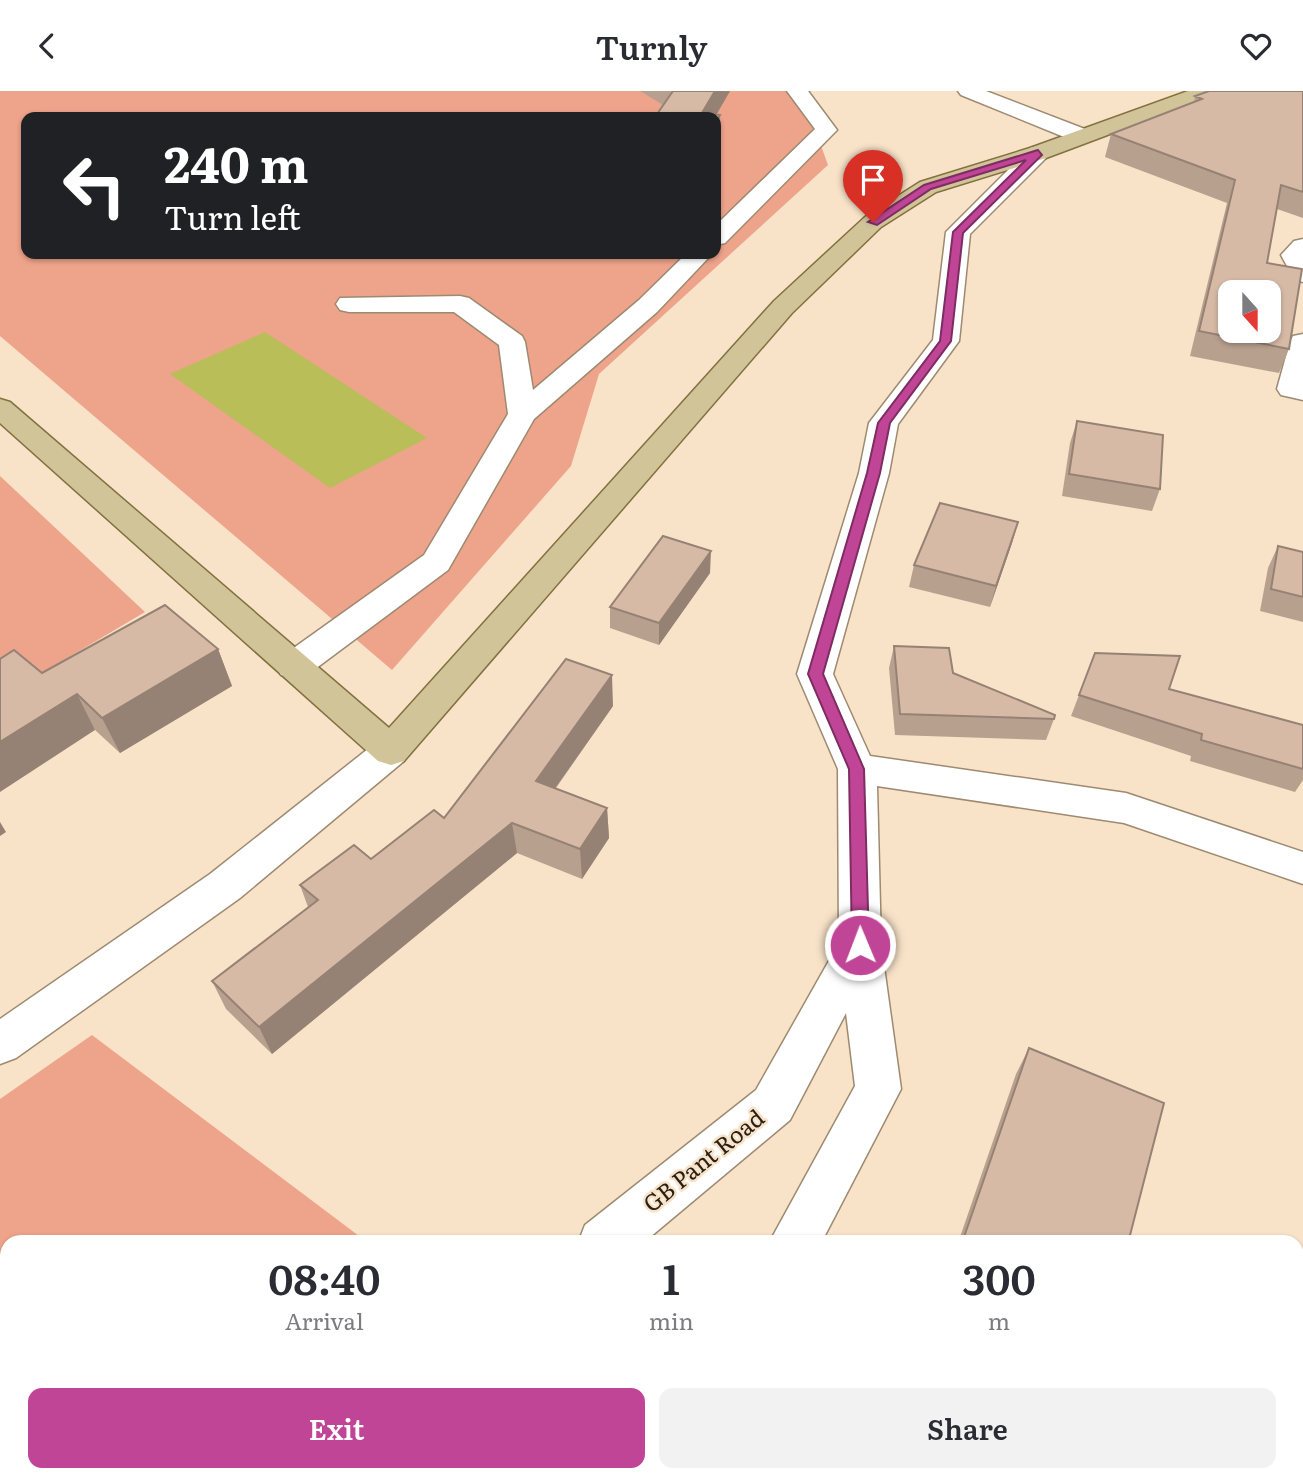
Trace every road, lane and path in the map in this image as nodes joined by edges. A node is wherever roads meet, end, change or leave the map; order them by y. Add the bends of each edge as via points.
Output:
1 (797, 91) edge
2 (968, 91) edge
3 (1207, 91) edge
4 (1082, 136) junction
5 (1038, 153) junction
6 (721, 233) edge
7 (1303, 246) edge
8 (695, 259) edge
9 (1303, 274) edge
10 (349, 304) dead end
11 (1303, 342) edge
12 (1303, 392) edge
13 (0, 408) edge
14 (522, 414) junction
15 (294, 666) junction
16 (391, 751) junction
17 (857, 769) junction
18 (1303, 868) edge
19 (860, 945) junction
20 (0, 1044) edge
21 (613, 1235) edge
22 (798, 1235) edge

1 - 6 street via 825,130
2 - 4 street
3 - 4 main road
4 - 5 main road
5 - 16 main road via 928,187 863,232 783,307
5 - 17 street, GB Pant Road via 958,232 946,341 884,423 874,473 815,674
7 - 9 street via 1293,255
8 - 14 street via 648,306
10 - 14 street via 460,304 512,341
11 - 12 street via 1291,389
13 - 15 main road
14 - 15 street via 436,562
15 - 16 main road
16 - 20 street via 225,886
17 - 18 street via 1126,808
17 - 19 street, GB Pant Road
19 - 21 street, GB Pant Road via 773,1105
19 - 22 street via 878,1089

